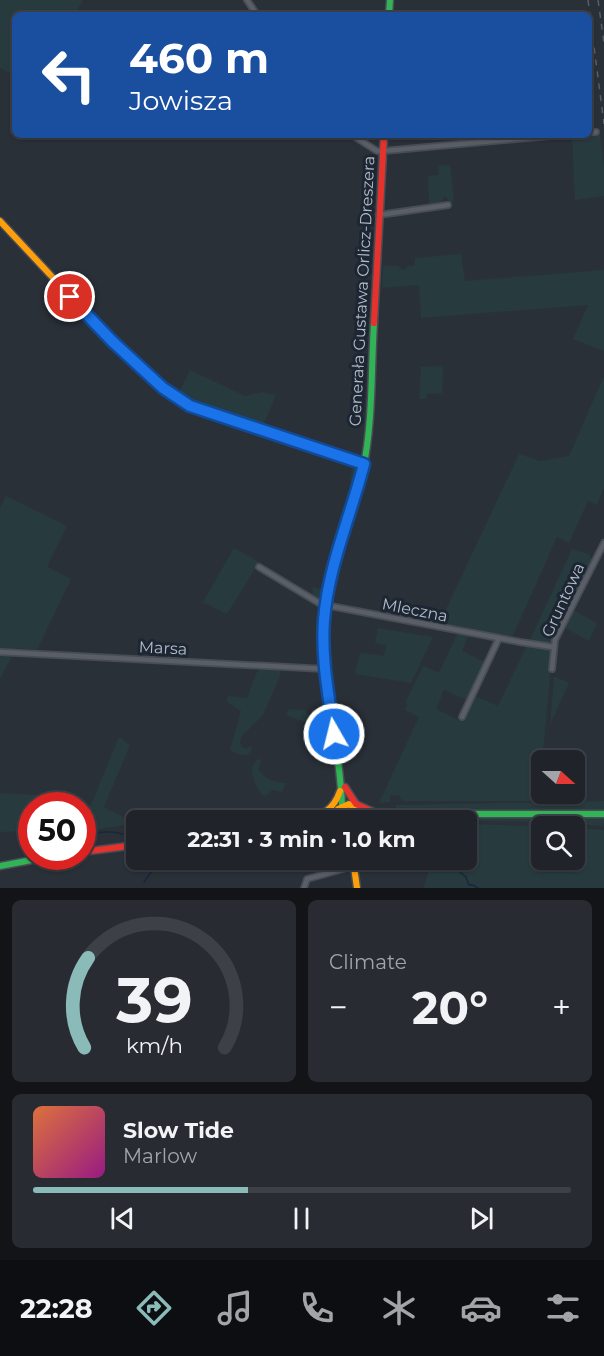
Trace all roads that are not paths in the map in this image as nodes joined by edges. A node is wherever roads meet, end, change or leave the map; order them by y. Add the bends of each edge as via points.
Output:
1 (357, 138) edge
2 (384, 138) edge
3 (528, 138) edge
4 (383, 151) junction
5 (448, 205) dead end
6 (380, 215) junction
7 (0, 220) edge
8 (364, 464) junction
9 (604, 543) edge
10 (259, 567) dead end
11 (325, 605) junction
12 (500, 638) junction
13 (553, 646) junction
14 (0, 652) edge
15 (325, 669) junction
16 (552, 669) dead end
17 (462, 717) dead end
18 (343, 787) junction
19 (345, 804) junction
20 (330, 810) edge
21 (338, 810) edge
22 (357, 810) edge
23 (367, 810) edge
24 (477, 814) edge
25 (604, 814) edge
26 (126, 846) edge
27 (96, 850) edge
28 (18, 863) edge
29 (0, 866) edge
30 (334, 870) edge
31 (355, 870) edge
32 (304, 888) edge
33 (357, 888) edge

1 - 4 street
2 - 4 main road, Generała Gustawa Orlicz-Dreszera
3 - 4 street
4 - 6 main road, Generała Gustawa Orlicz-Dreszera
5 - 6 street
6 - 8 main road, Generała Gustawa Orlicz-Dreszera
7 - 8 main road via 112,341 175,397 207,413
8 - 11 main road, Generała Gustawa Orlicz-Dreszera
9 - 13 street, Gruntowa
10 - 11 street, Mleczna
11 - 12 street, Mleczna
11 - 15 main road, Generała Gustawa Orlicz-Dreszera
12 - 13 street, Mleczna
12 - 17 street
13 - 16 street, Gruntowa
14 - 15 street, Marsa
15 - 18 main road, Generała Gustawa Orlicz-Dreszera
18 - 19 main road, Generała Gustawa Orlicz-Dreszera
18 - 20 main road
18 - 23 main road via 356,804
19 - 21 main road
19 - 22 main road
24 - 25 main road
26 - 27 main road
28 - 29 main road
30 - 32 street via 308,879
31 - 33 main road

